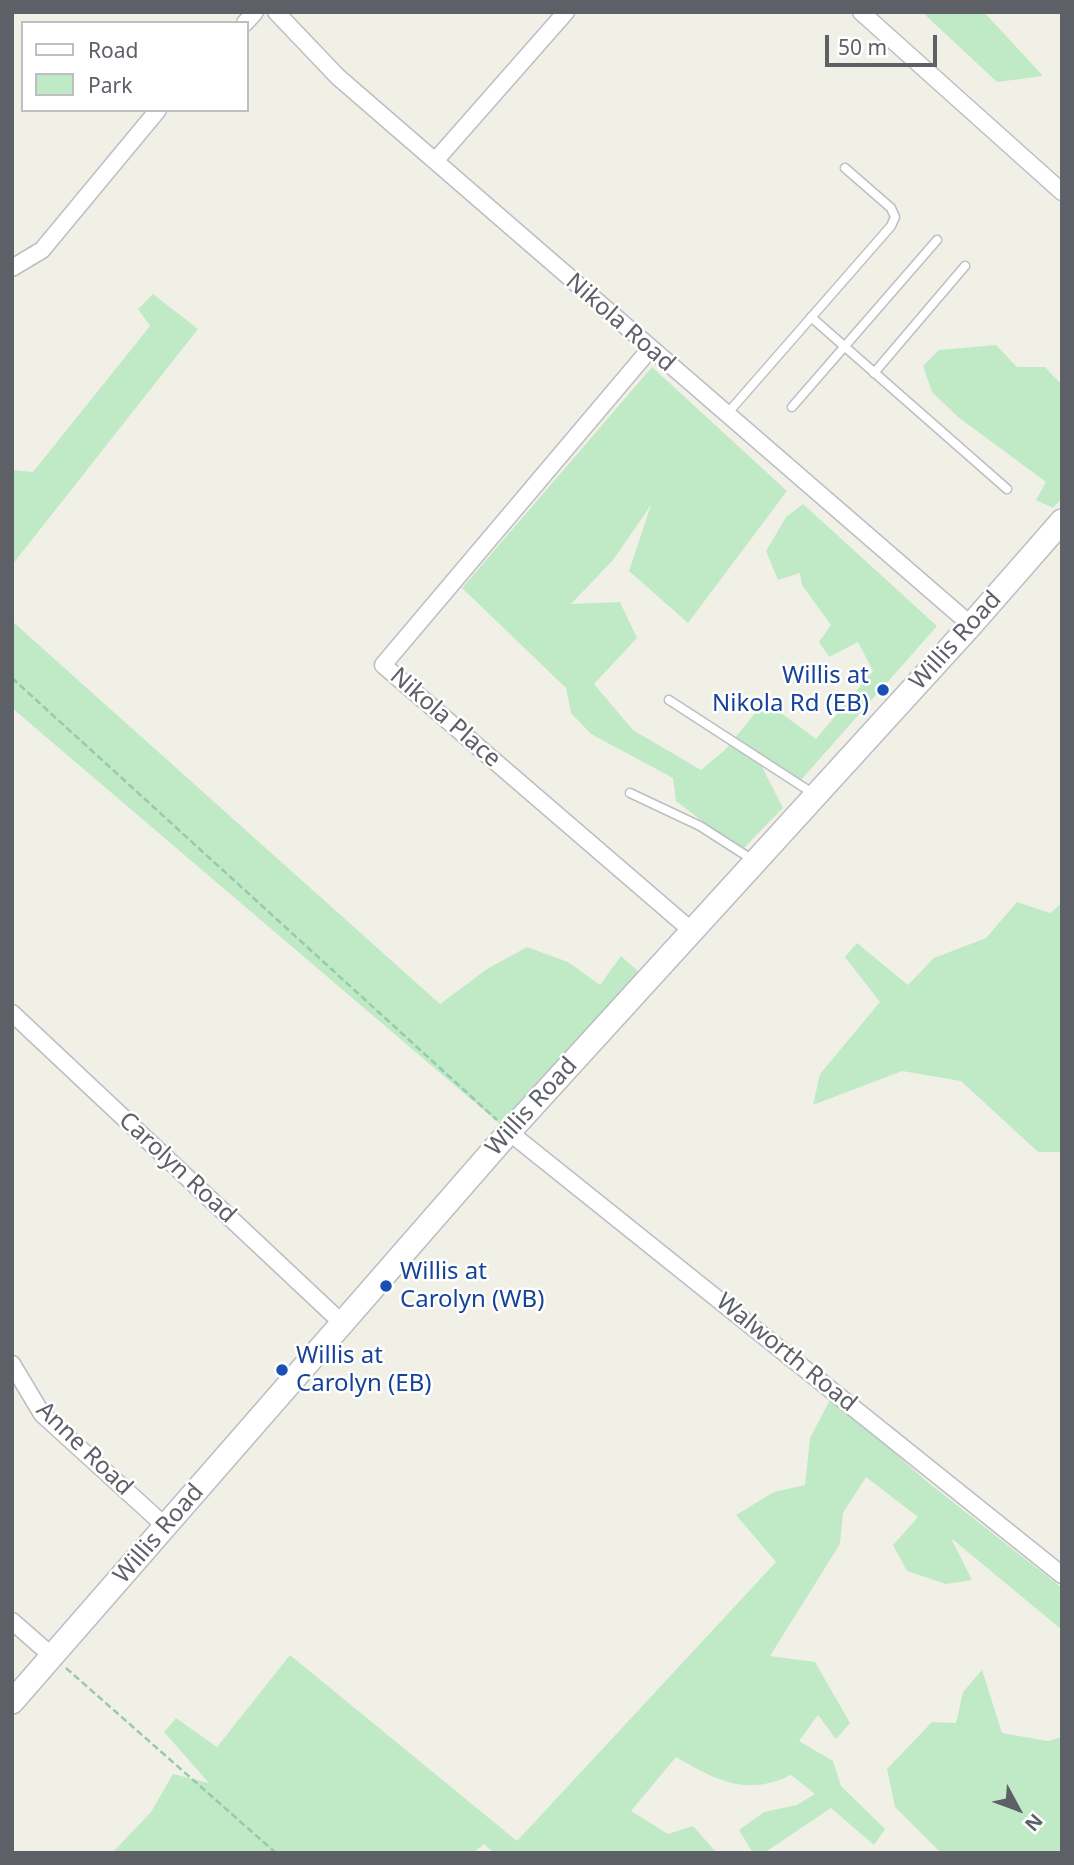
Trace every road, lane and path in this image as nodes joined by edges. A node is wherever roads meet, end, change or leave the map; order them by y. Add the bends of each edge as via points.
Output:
1 (276, 12) edge
2 (566, 12) edge
3 (861, 12) edge
4 (156, 112) edge
5 (435, 161) junction
6 (845, 168) dead end
7 (1062, 192) edge
8 (937, 240) dead end
9 (965, 266) dead end
10 (12, 268) edge
11 (811, 317) junction
12 (845, 348) junction
13 (650, 349) junction
14 (874, 373) junction
15 (792, 407) dead end
16 (726, 415) junction
17 (1007, 489) dead end
18 (1062, 521) edge
19 (971, 625) junction
20 (12, 678) edge
21 (669, 700) dead end
22 (630, 793) dead end
23 (816, 795) junction
24 (755, 862) junction
25 (692, 931) junction
26 (12, 1013) edge
27 (509, 1132) junction
28 (342, 1323) junction
29 (12, 1364) edge
30 (166, 1526) junction
31 (1062, 1575) edge
32 (12, 1621) edge
33 (52, 1656) junction
34 (12, 1702) edge
35 (276, 1853) edge

1 - 5 street, Nikola Road via 338,77
2 - 5 street
3 - 7 street
4 - 10 street via 43,250
5 - 13 street, Nikola Road
6 - 11 lane via 891,208 895,217
8 - 12 lane
9 - 14 lane
11 - 12 lane
11 - 16 lane
12 - 14 lane
12 - 15 lane
13 - 16 street, Nikola Road
13 - 25 street, Nikola Place via 383,665
14 - 17 lane
16 - 19 street, Nikola Road
18 - 19 street, Willis Road
19 - 23 street, Willis Road
20 - 27 path
21 - 23 lane
22 - 24 lane via 700,826
23 - 24 street, Willis Road
24 - 25 street, Willis Road
25 - 27 street, Willis Road
26 - 28 street, Carolyn Road
27 - 28 street, Willis Road
27 - 31 street, Walworth Road
28 - 30 street, Willis Road
29 - 30 street, Anne Road via 42,1414
30 - 33 street, Willis Road
32 - 33 street
33 - 34 street, Willis Road
33 - 35 path

